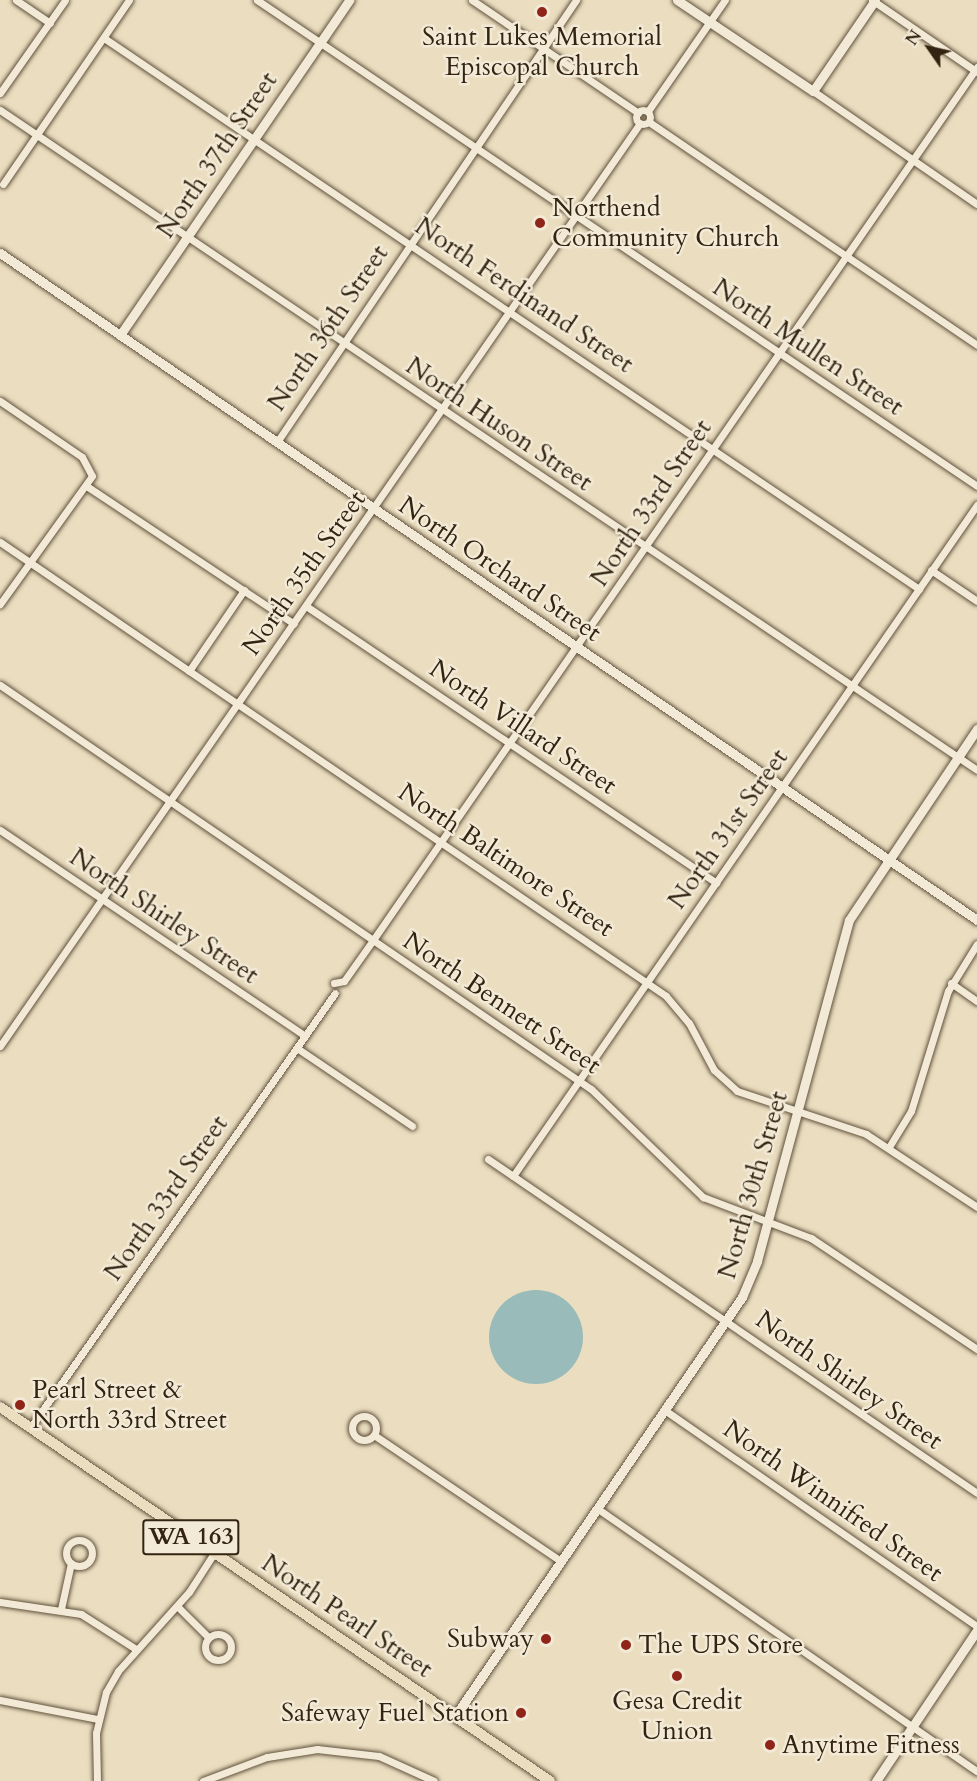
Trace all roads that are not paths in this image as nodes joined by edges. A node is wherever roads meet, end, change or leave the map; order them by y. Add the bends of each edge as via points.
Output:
1 (16, 0) edge
2 (65, 0) edge
3 (129, 0) edge
4 (257, 0) edge
5 (349, 0) edge
6 (472, 0) edge
7 (576, 0) edge
8 (677, 0) edge
9 (725, 0) edge
10 (874, 1) edge
11 (50, 23) junction
12 (710, 23) junction
13 (104, 38) junction
14 (320, 42) junction
15 (544, 48) junction
16 (976, 70) edge
17 (813, 91) junction
18 (0, 93) edge
19 (0, 110) edge
20 (648, 111) junction
21 (638, 113) junction
22 (649, 122) junction
23 (640, 123) junction
24 (36, 134) junction
25 (253, 138) junction
26 (476, 147) junction
27 (913, 160) junction
28 (3, 184) dead end
29 (977, 204) edge
30 (576, 216) junction
31 (186, 236) junction
32 (410, 244) junction
33 (0, 253) edge
34 (847, 255) junction
35 (510, 312) junction
36 (120, 334) junction
37 (344, 344) junction
38 (977, 345) edge
39 (779, 353) junction
40 (0, 401) edge
41 (442, 412) junction
42 (277, 441) junction
43 (713, 449) junction
44 (977, 486) edge
45 (88, 487) junction
46 (977, 505) edge
47 (374, 509) junction
48 (0, 542) edge
49 (646, 548) junction
50 (30, 562) junction
51 (932, 570) junction
52 (919, 589) junction
53 (244, 590) junction
54 (977, 602) edge
55 (0, 604) edge
56 (306, 606) junction
57 (294, 624) junction
58 (576, 646) junction
59 (189, 670) junction
60 (0, 685) edge
61 (852, 686) junction
62 (238, 706) junction
63 (977, 729) edge
64 (510, 744) junction
65 (958, 757) junction
66 (977, 770) edge
67 (782, 788) junction
68 (170, 801) junction
69 (0, 830) edge
70 (442, 841) junction
71 (886, 859) junction
72 (716, 883) junction
73 (102, 899) junction
74 (977, 920) edge
75 (373, 940) junction
76 (977, 944) edge
77 (647, 982) junction
78 (334, 983) dead end
79 (951, 983) junction
80 (335, 993) dead end
81 (977, 1001) edge
82 (305, 1036) junction
83 (0, 1046) edge
84 (297, 1048) junction
85 (579, 1081) junction
86 (796, 1112) junction
87 (412, 1126) dead end
88 (889, 1147) junction
89 (488, 1159) dead end
90 (513, 1176) junction
91 (977, 1196) edge
92 (974, 1205) edge
93 (767, 1222) junction
94 (728, 1322) junction
95 (977, 1349) edge
96 (0, 1407) edge
97 (666, 1411) junction
98 (30, 1428) junction
99 (374, 1435) dead end
100 (977, 1493) edge
101 (598, 1509) junction
102 (214, 1553) junction
103 (561, 1561) junction
104 (71, 1563) dead end
105 (0, 1602) edge
106 (177, 1606) junction
107 (62, 1609) junction
108 (977, 1628) edge
109 (209, 1638) dead end
110 (136, 1649) junction
111 (0, 1700) edge
112 (455, 1716) junction
113 (98, 1719) junction
114 (913, 1726) junction
115 (977, 1771) edge
116 (97, 1781) edge
117 (203, 1781) edge
118 (434, 1781) edge
119 (550, 1781) edge
120 (876, 1781) edge

1 - 11 street
2 - 11 street
3 - 13 street
4 - 14 street, North Mullen Street
5 - 14 street, North 37th Street
6 - 15 street
7 - 15 street, North 36th Street
8 - 12 street
9 - 12 street
10 - 16 street
10 - 17 street
11 - 18 street
12 - 17 street
12 - 20 street
13 - 24 street
13 - 25 street, North Ferdinand Street
14 - 25 street, North 37th Street
14 - 26 street, North Mullen Street
15 - 21 street
15 - 26 street, North 36th Street
16 - 27 street, North 33rd Street
17 - 27 street
19 - 24 street, North Huson Street
20 - 21 street
20 - 22 street
21 - 23 street
22 - 23 street
22 - 34 street
23 - 30 street, North 35th Street
24 - 28 street
24 - 31 street, North Huson Street
25 - 31 street, North 37th Street
25 - 32 street, North Ferdinand Street
26 - 30 street, North Mullen Street
26 - 32 street, North 36th Street
27 - 29 street
27 - 34 street, North 33rd Street
30 - 35 street, North 35th Street
30 - 39 street, North Mullen Street
31 - 36 street, North 37th Street
31 - 37 street, North Huson Street
32 - 35 street, North Ferdinand Street
32 - 37 street, North 36th Street
33 - 36 street, North Orchard Street
34 - 38 street
34 - 39 street, North 33rd Street
35 - 41 street, North 35th Street
35 - 43 street, North Ferdinand Street
36 - 42 street, North Orchard Street
37 - 41 street, North Huson Street
37 - 42 street, North 36th Street
39 - 43 street, North 33rd Street
39 - 44 street, North Mullen Street
40 - 45 street via 85,460 92,473
41 - 47 street, North 35th Street
41 - 49 street, North Huson Street
42 - 47 street, North Orchard Street
43 - 49 street, North 33rd Street
43 - 52 street, North Ferdinand Street
45 - 50 street
45 - 53 street
46 - 51 street, North 31st Street
47 - 56 street, North 35th Street
47 - 58 street, North Orchard Street
48 - 50 street, North Baltimore Street
49 - 58 street, North 33rd Street
49 - 61 street, North Huson Street
50 - 55 street
50 - 59 street, North Baltimore Street
51 - 52 street, North 31st Street
51 - 54 street
52 - 61 street, North 31st Street
53 - 57 street
53 - 59 street
56 - 57 street, North 35th Street
56 - 64 street, North Villard Street
57 - 62 street, North 35th Street
58 - 64 street, North 33rd Street
58 - 67 street, North Orchard Street
59 - 62 street, North Baltimore Street
60 - 68 street, North Bennett Street
61 - 65 street, North Huson Street
61 - 67 street, North 31st Street
62 - 68 street, North 35th Street
62 - 70 street, North Baltimore Street
63 - 65 street, North 30th Street
64 - 70 street, North 33rd Street
64 - 72 street, North Villard Street
65 - 66 street, North Huson Street
65 - 71 street, North 30th Street
67 - 71 street, North Orchard Street
67 - 72 street, North 31st Street
68 - 73 street, North 35th Street
68 - 75 street, North Bennett Street
69 - 73 street, North Shirley Street
70 - 75 street, North 33rd Street
70 - 77 street, North Baltimore Street
71 - 74 street, North Orchard Street
71 - 86 street, North 30th Street via 849,920
72 - 77 street, North 31st Street
73 - 82 street, North Shirley Street
73 - 83 street, North 35th Street
75 - 78 street, North 33rd Street via 344,981
75 - 85 street, North Bennett Street
76 - 79 street
77 - 85 street, North 31st Street
77 - 86 street, North Baltimore Street via 678,1007 714,1070 730,1085 754,1100
79 - 81 street
79 - 88 street via 911,1110
80 - 82 street, North 33rd Street
82 - 84 street, North 33rd Street
84 - 87 street
84 - 98 street, North 33rd Street
85 - 90 street, North 31st Street
85 - 93 street, North Bennett Street via 689,1187 717,1205
86 - 88 street, North Baltimore Street via 853,1129
86 - 93 street, North 30th Street
88 - 92 street, North Baltimore Street
89 - 90 street, North Shirley Street
90 - 94 street, North Shirley Street
91 - 92 street
93 - 94 street, North 30th Street via 748,1284
93 - 95 street, North Bennett Street via 818,1243
94 - 97 street, North 30th Street
94 - 100 street, North Shirley Street
96 - 98 main road, North Pearl Street / WA 163
97 - 101 street, North 30th Street
97 - 108 street, North Winnifred Street
98 - 102 main road, North Pearl Street / WA 163
99 - 103 street
101 - 103 street, North 30th Street
101 - 114 street
102 - 106 street
102 - 112 main road, North Pearl Street / WA 163
103 - 112 street, North 30th Street
104 - 107 street
105 - 107 street
106 - 109 street
106 - 110 street
107 - 110 street via 93,1619
108 - 114 street
110 - 113 street via 117,1671
111 - 113 street
112 - 119 main road, North Pearl Street / WA 163
113 - 116 street
114 - 115 street
114 - 120 street
117 - 118 street via 267,1757 317,1749 379,1756

